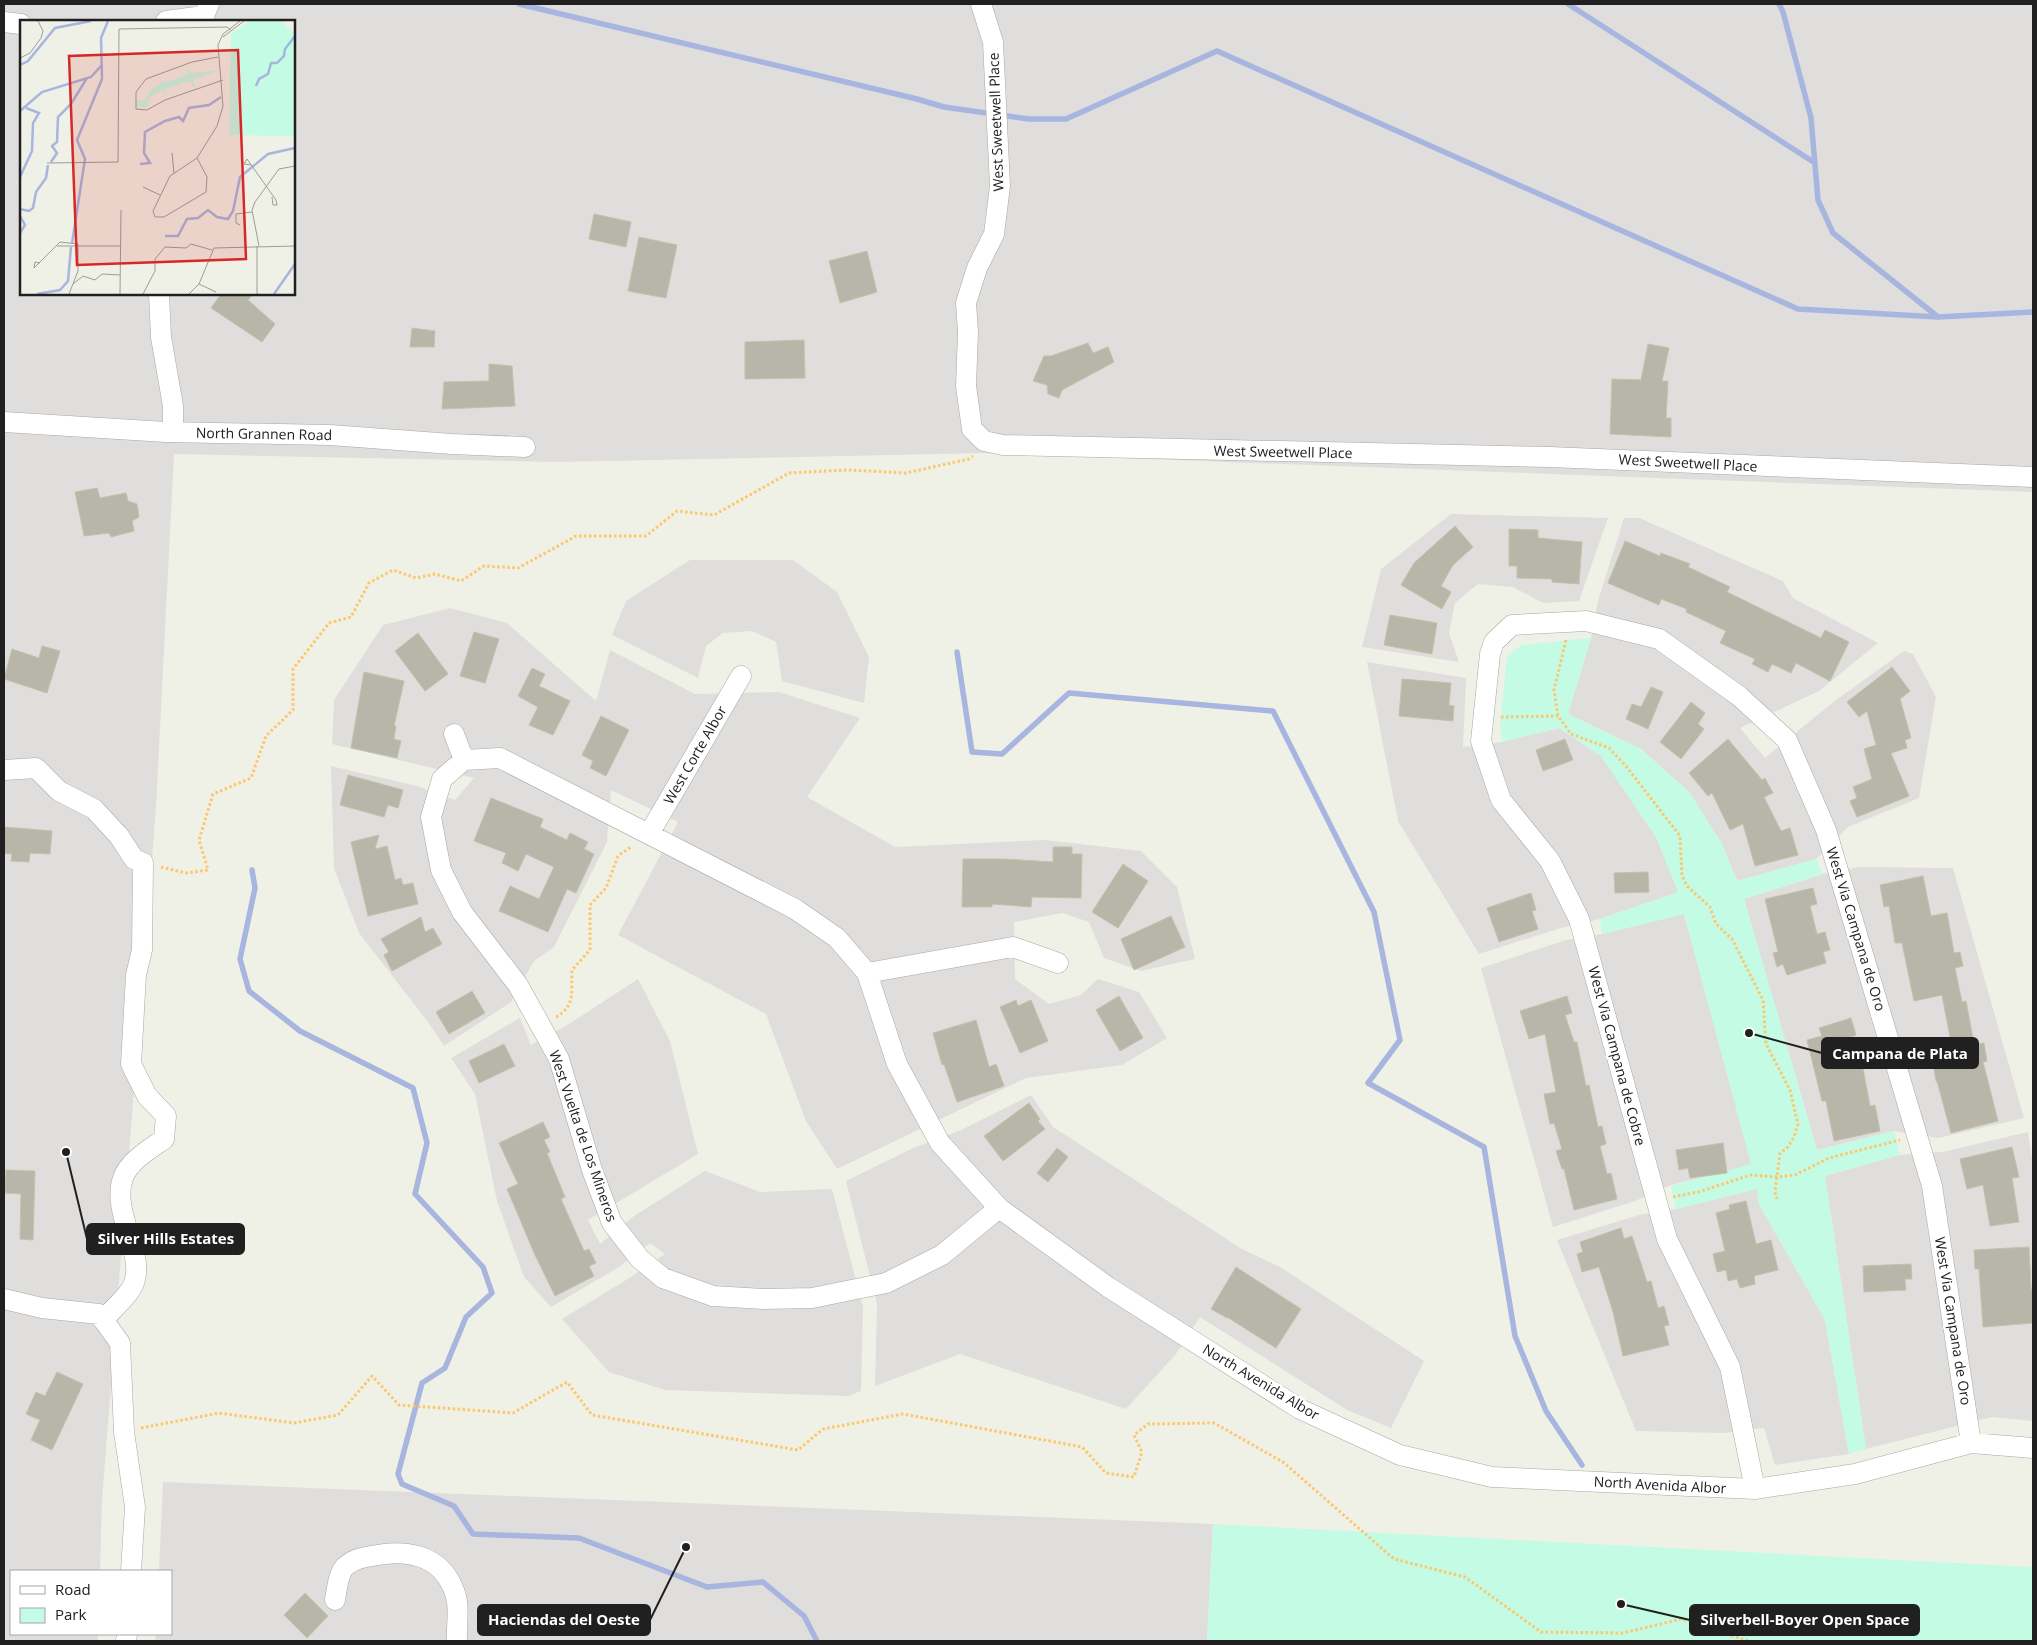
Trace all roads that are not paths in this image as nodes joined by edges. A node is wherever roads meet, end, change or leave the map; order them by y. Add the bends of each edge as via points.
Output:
1 (210, 4) edge
2 (981, 4) edge
3 (172, 17) edge
4 (4, 22) edge
5 (20, 24) edge
6 (159, 295) edge
7 (4, 422) edge
8 (173, 432) junction
9 (525, 447) dead end
10 (2033, 476) edge
11 (1495, 629) joint
12 (741, 676) dead end
13 (454, 734) dead end
14 (464, 760) junction
15 (4, 770) edge
16 (649, 834) junction
17 (1058, 963) dead end
18 (866, 973) junction
19 (998, 1208) junction
20 (4, 1299) edge
21 (103, 1320) junction
22 (1971, 1443) junction
23 (2033, 1448) edge
24 (1755, 1489) junction
25 (131, 1570) edge
26 (335, 1600) dead end
27 (457, 1641) edge

1 - 3 street via 204,16
2 - 10 street, West Sweetwell Place via 993,42 1000,186 994,234 976,268 966,303 966,386 972,429 984,441 1003,445 1550,457
4 - 5 street
6 - 8 street via 161,337 173,406
7 - 8 street, North Grannen Road
8 - 9 street, North Grannen Road via 330,435
11 - 22 street, West Via Campana de Oro via 1586,621 1659,638 1739,696 1787,740 1826,830 1932,1186
11 - 24 street, West Via Campana de Cobre via 1481,741 1501,800 1550,861 1579,919 1667,1239 1730,1367
12 - 16 street, West Corte Albor
13 - 14 street
14 - 16 street via 500,758
14 - 19 street, West Vuelta de Los Mineros via 442,779 432,816 440,870 462,912 518,984 559,1059 592,1170 612,1223 640,1259 663,1278 713,1296 812,1298 886,1283 942,1255
15 - 21 street via 36,768 59,791 94,809 134,858 144,863 142,950 136,976 130,1064 147,1096 166,1116 164,1139 136,1160 123,1178 120,1207 137,1268 132,1288
16 - 18 street via 795,909 838,938
17 - 18 street via 1013,947
18 - 19 street, North Avenida Albor via 896,1064 940,1143
19 - 24 street, North Avenida Albor via 1108,1288 1300,1409 1400,1455 1492,1478
20 - 21 street via 42,1308 99,1314
21 - 25 street via 120,1343 124,1432 135,1507
22 - 23 street, North Avenida Albor
22 - 24 street, North Avenida Albor via 1856,1474
26 - 27 street via 346,1565 361,1558 397,1552 418,1556 439,1566 453,1588 458,1608

